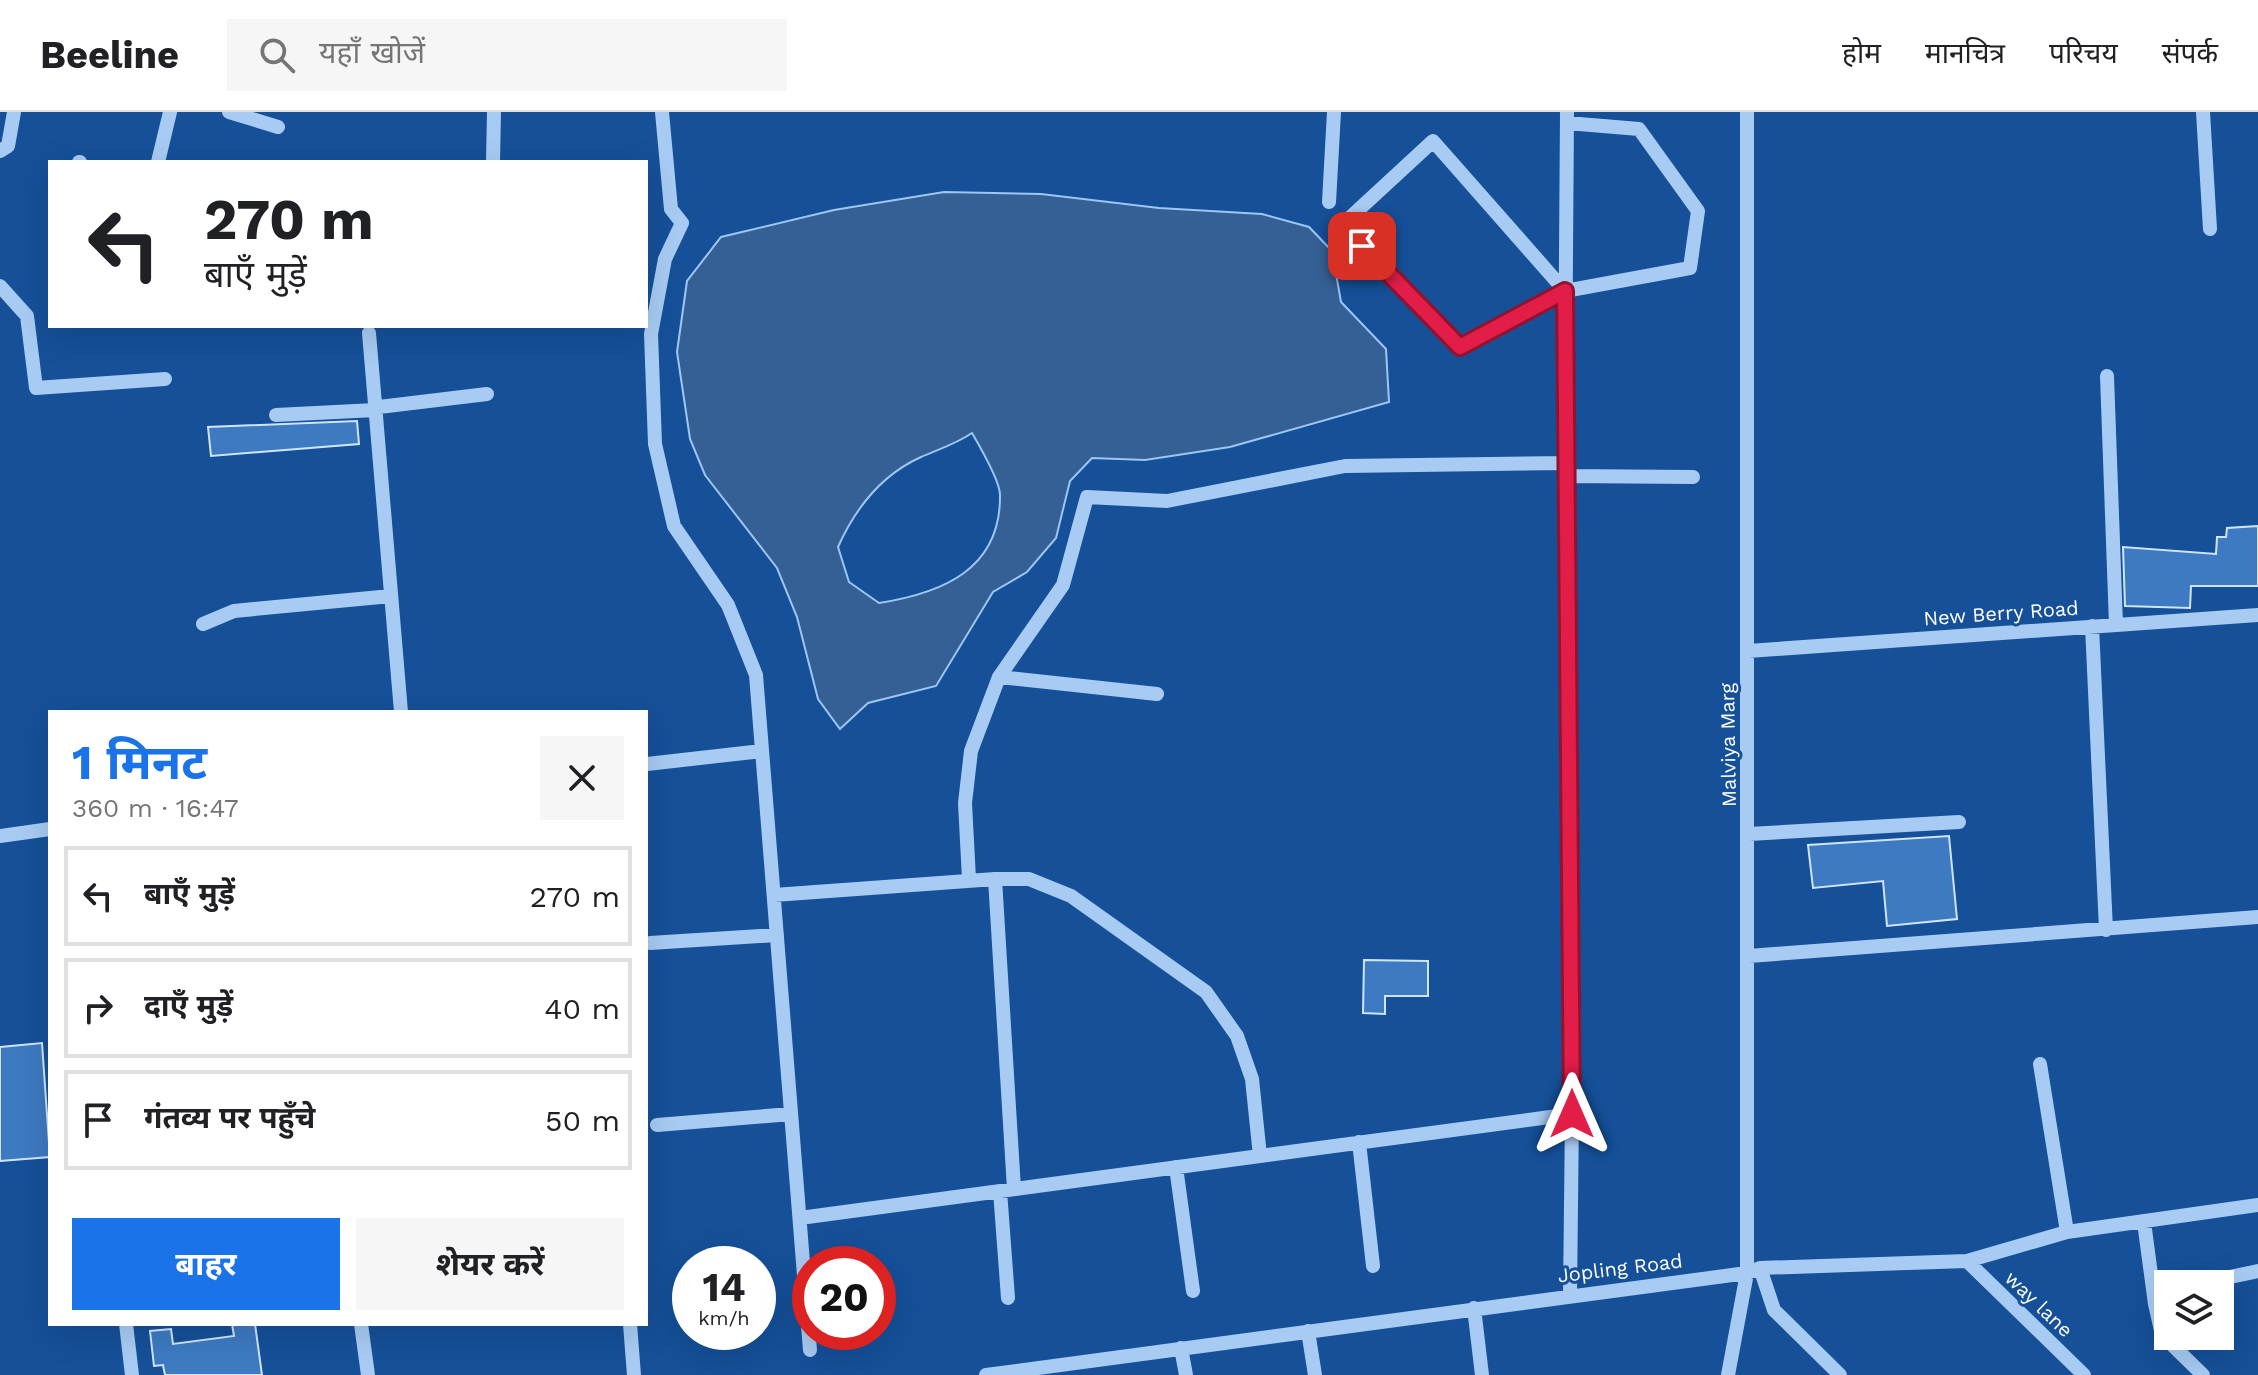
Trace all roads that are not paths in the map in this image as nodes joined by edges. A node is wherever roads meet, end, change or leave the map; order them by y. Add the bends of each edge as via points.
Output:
1 (14, 112) edge
2 (170, 112) edge
3 (229, 112) edge
4 (494, 112) edge
5 (662, 112) edge
6 (1334, 112) edge
7 (1747, 112) edge
8 (2203, 112) edge
9 (1567, 117) edge
10 (278, 127) dead end
11 (0, 151) edge
12 (158, 160) edge
13 (493, 160) edge
14 (1329, 202) dead end
15 (2210, 229) dead end
16 (0, 286) edge
17 (1565, 291) junction
18 (369, 333) dead end
19 (2107, 376) dead end
20 (165, 379) dead end
21 (487, 394) dead end
22 (375, 410) junction
23 (276, 415) dead end
24 (1566, 470) junction
25 (1693, 477) dead end
26 (391, 596) junction
27 (2258, 615) edge
28 (203, 624) dead end
29 (2116, 625) junction
30 (2092, 626) junction
31 (1748, 651) junction
32 (999, 677) junction
33 (1157, 694) dead end
34 (401, 710) edge
35 (762, 751) junction
36 (648, 764) edge
37 (1959, 822) dead end
38 (48, 829) edge
39 (1749, 834) junction
40 (0, 836) edge
41 (969, 879) junction
42 (995, 879) junction
43 (774, 895) junction
44 (2258, 917) edge
45 (2106, 930) junction
46 (777, 935) junction
47 (650, 943) dead end
48 (1749, 956) junction
49 (2040, 1064) dead end
50 (791, 1114) junction
51 (1572, 1114) junction
52 (657, 1125) dead end
53 (1359, 1142) junction
54 (1260, 1156) junction
55 (1176, 1167) junction
56 (1007, 1190) junction
57 (2258, 1205) edge
58 (800, 1218) junction
59 (2144, 1222) junction
60 (2067, 1232) junction
61 (802, 1246) edge
62 (1967, 1261) junction
63 (1373, 1266) dead end
64 (1754, 1270) junction
65 (2258, 1271) edge
66 (2234, 1276) edge
67 (1193, 1291) dead end
68 (1570, 1295) junction
69 (2154, 1297) edge
70 (1008, 1298) dead end
71 (1474, 1308) junction
72 (126, 1326) edge
73 (361, 1326) edge
74 (630, 1326) edge
75 (1308, 1331) junction
76 (1181, 1348) junction
77 (2177, 1350) edge
78 (132, 1375) edge
79 (368, 1375) edge
80 (634, 1375) edge
81 (986, 1375) edge
82 (1186, 1375) edge
83 (1315, 1375) edge
84 (1482, 1375) edge
85 (1728, 1375) edge
86 (1840, 1375) edge
87 (2084, 1375) edge
88 (2203, 1375) edge

1 - 11 street via 8,146
2 - 12 street
3 - 10 street
4 - 13 street
5 - 35 street via 671,209 682,223 665,259 651,334 655,444 674,526 728,605 756,675
6 - 14 street
7 - 31 street, Malviya Marg
8 - 15 street
9 - 17 street
9 - 17 street via 1639,129 1698,211 1690,268
16 - 20 street via 27,316 36,388
17 - 17 street via 1460,347 1342,225 1433,141
17 - 24 street
18 - 22 street
19 - 29 street
21 - 22 street
22 - 23 street
22 - 26 street
24 - 25 street
24 - 32 street via 1345,466 1167,501 1087,497 1063,585
24 - 51 street
26 - 28 street via 234,611
26 - 34 street
27 - 29 street, New Berry Road
29 - 30 street, New Berry Road
30 - 31 street, New Berry Road
30 - 45 street
31 - 39 street, Malviya Marg
32 - 33 street
32 - 41 street via 971,751 965,803
35 - 36 street
35 - 43 street
37 - 39 street
38 - 40 street
39 - 48 street, Malviya Marg
41 - 42 street
41 - 43 street
42 - 54 street via 1029,879 1071,896 1206,992 1237,1036 1252,1079
42 - 56 street
43 - 46 street
44 - 45 street
45 - 48 street
46 - 47 street
46 - 50 street
48 - 64 street, Malviya Marg
49 - 60 street
50 - 52 street
50 - 58 street
51 - 53 street
51 - 68 street
53 - 54 street
53 - 63 street
54 - 55 street
55 - 56 street
55 - 67 street
56 - 58 street
56 - 70 street
57 - 59 street, Jopling Road
58 - 61 street
59 - 60 street, Jopling Road
59 - 69 street
60 - 62 street, Jopling Road
62 - 64 street, Jopling Road
62 - 87 street, way lane
64 - 68 street, Jopling Road
64 - 85 street, Malviya Marg
64 - 86 street via 1774,1310
65 - 66 street
68 - 71 street, Jopling Road
71 - 75 street, Jopling Road
71 - 84 street
72 - 78 street
73 - 79 street
74 - 80 street
75 - 76 street, Jopling Road
75 - 83 street
76 - 81 street, Jopling Road
76 - 82 street
77 - 88 street

